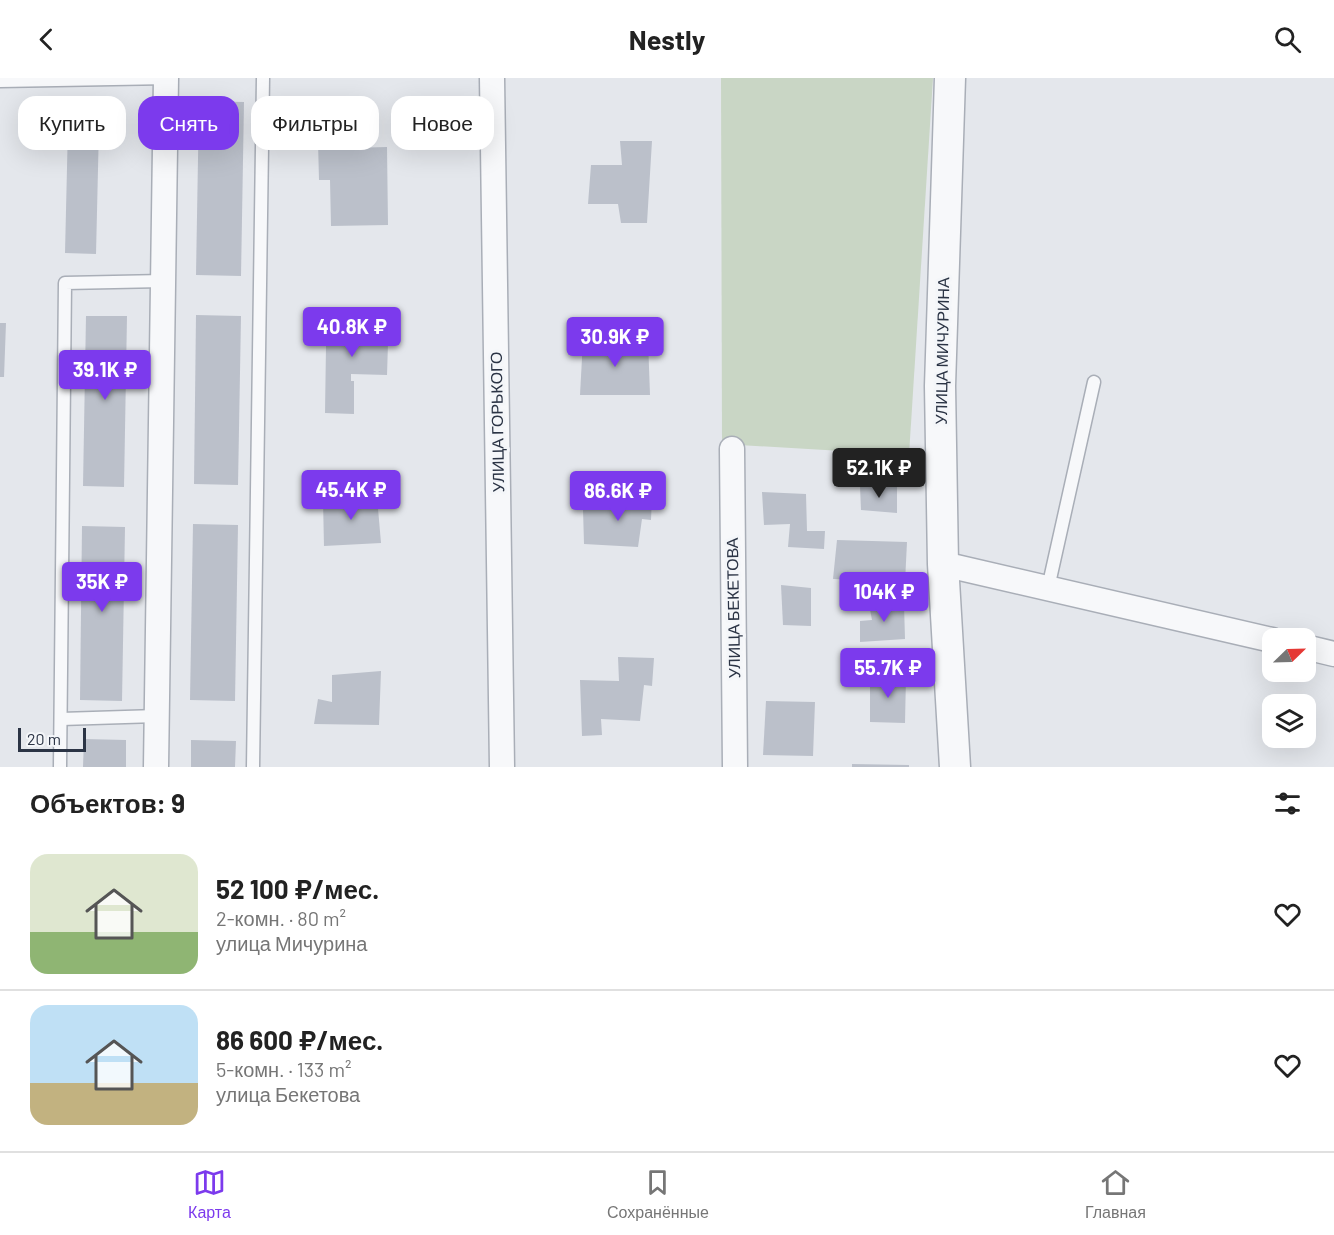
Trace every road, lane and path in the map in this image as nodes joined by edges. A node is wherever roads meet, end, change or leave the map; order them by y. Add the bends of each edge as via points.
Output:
1 (167, 78) edge
2 (263, 78) edge
3 (492, 78) edge
4 (950, 78) edge
5 (0, 81) edge
6 (163, 280) junction
7 (1094, 382) dead end
8 (732, 449) dead end
9 (943, 564) junction
10 (1048, 588) junction
11 (1262, 638) edge
12 (1316, 649) edge
13 (1332, 651) edge
14 (157, 716) junction
15 (61, 719) junction
16 (60, 767) edge
17 (156, 767) edge
18 (253, 767) edge
19 (502, 767) edge
20 (735, 767) edge
21 (955, 767) edge

1 - 5 lane
1 - 6 street
2 - 18 lane
3 - 19 street, УЛИЦА ГОРЬКОГО
4 - 9 street, УЛИЦА МИЧУРИНА via 940,386
6 - 14 street
6 - 15 lane via 65,283
7 - 10 lane
8 - 20 street, УЛИЦА БЕКЕТОВА
9 - 10 street
9 - 21 street, УЛИЦА МИЧУРИНА
10 - 11 street
12 - 13 street
14 - 15 lane
14 - 17 street
15 - 16 lane

